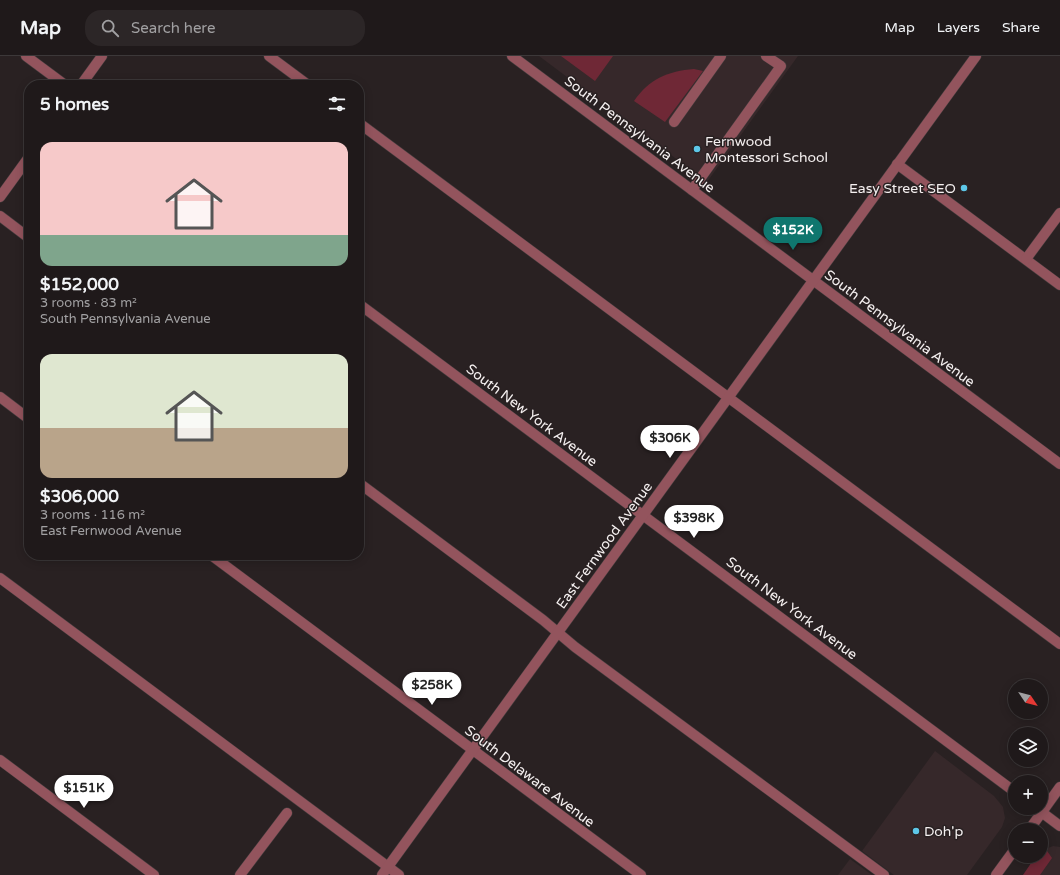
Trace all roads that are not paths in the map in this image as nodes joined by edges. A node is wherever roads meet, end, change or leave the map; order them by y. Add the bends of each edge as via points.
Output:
1 (26, 56) edge
2 (102, 56) edge
3 (269, 56) edge
4 (512, 56) edge
5 (721, 56) edge
6 (766, 56) edge
7 (976, 56) edge
8 (58, 80) edge
9 (85, 80) edge
10 (301, 80) edge
11 (674, 122) dead end
12 (364, 127) edge
13 (24, 164) edge
14 (897, 164) junction
15 (692, 190) junction
16 (0, 197) edge
17 (1060, 213) edge
18 (0, 216) edge
19 (24, 234) edge
20 (1026, 259) junction
21 (813, 280) junction
22 (1060, 285) edge
23 (364, 308) edge
24 (0, 397) edge
25 (728, 398) junction
26 (24, 415) edge
27 (1060, 464) edge
28 (364, 487) edge
29 (643, 515) junction
30 (218, 560) edge
31 (0, 578) edge
32 (558, 632) junction
33 (1060, 644) edge
34 (473, 750) junction
35 (0, 760) edge
36 (1008, 787) edge
37 (1060, 787) edge
38 (1048, 800) edge
39 (287, 813) dead end
40 (1046, 815) edge
41 (1060, 826) edge
42 (1008, 859) edge
43 (385, 871) edge
44 (154, 875) edge
45 (240, 875) edge
46 (399, 875) edge
47 (641, 875) edge
48 (884, 875) edge
49 (996, 875) edge

1 - 8 street
2 - 9 street
3 - 10 street
4 - 15 street, South Pennsylvania Avenue
5 - 11 street
6 - 15 street via 781,66
7 - 14 street, East Fernwood Avenue
12 - 25 street
13 - 16 street
14 - 20 street
14 - 21 street, East Fernwood Avenue
15 - 21 street, South Pennsylvania Avenue
17 - 20 street
18 - 19 street
20 - 22 street
21 - 25 street, East Fernwood Avenue
21 - 27 street, South Pennsylvania Avenue
23 - 29 street, South New York Avenue
24 - 26 street
25 - 29 street, East Fernwood Avenue
25 - 33 street
28 - 32 street
29 - 32 street, East Fernwood Avenue
29 - 36 street, South New York Avenue
30 - 34 street, South Delaware Avenue
31 - 43 street
32 - 34 street, East Fernwood Avenue
32 - 48 street
34 - 43 street, East Fernwood Avenue
34 - 47 street, South Delaware Avenue
35 - 44 street
37 - 38 street
39 - 45 street
40 - 41 street
42 - 49 street
43 - 46 street

